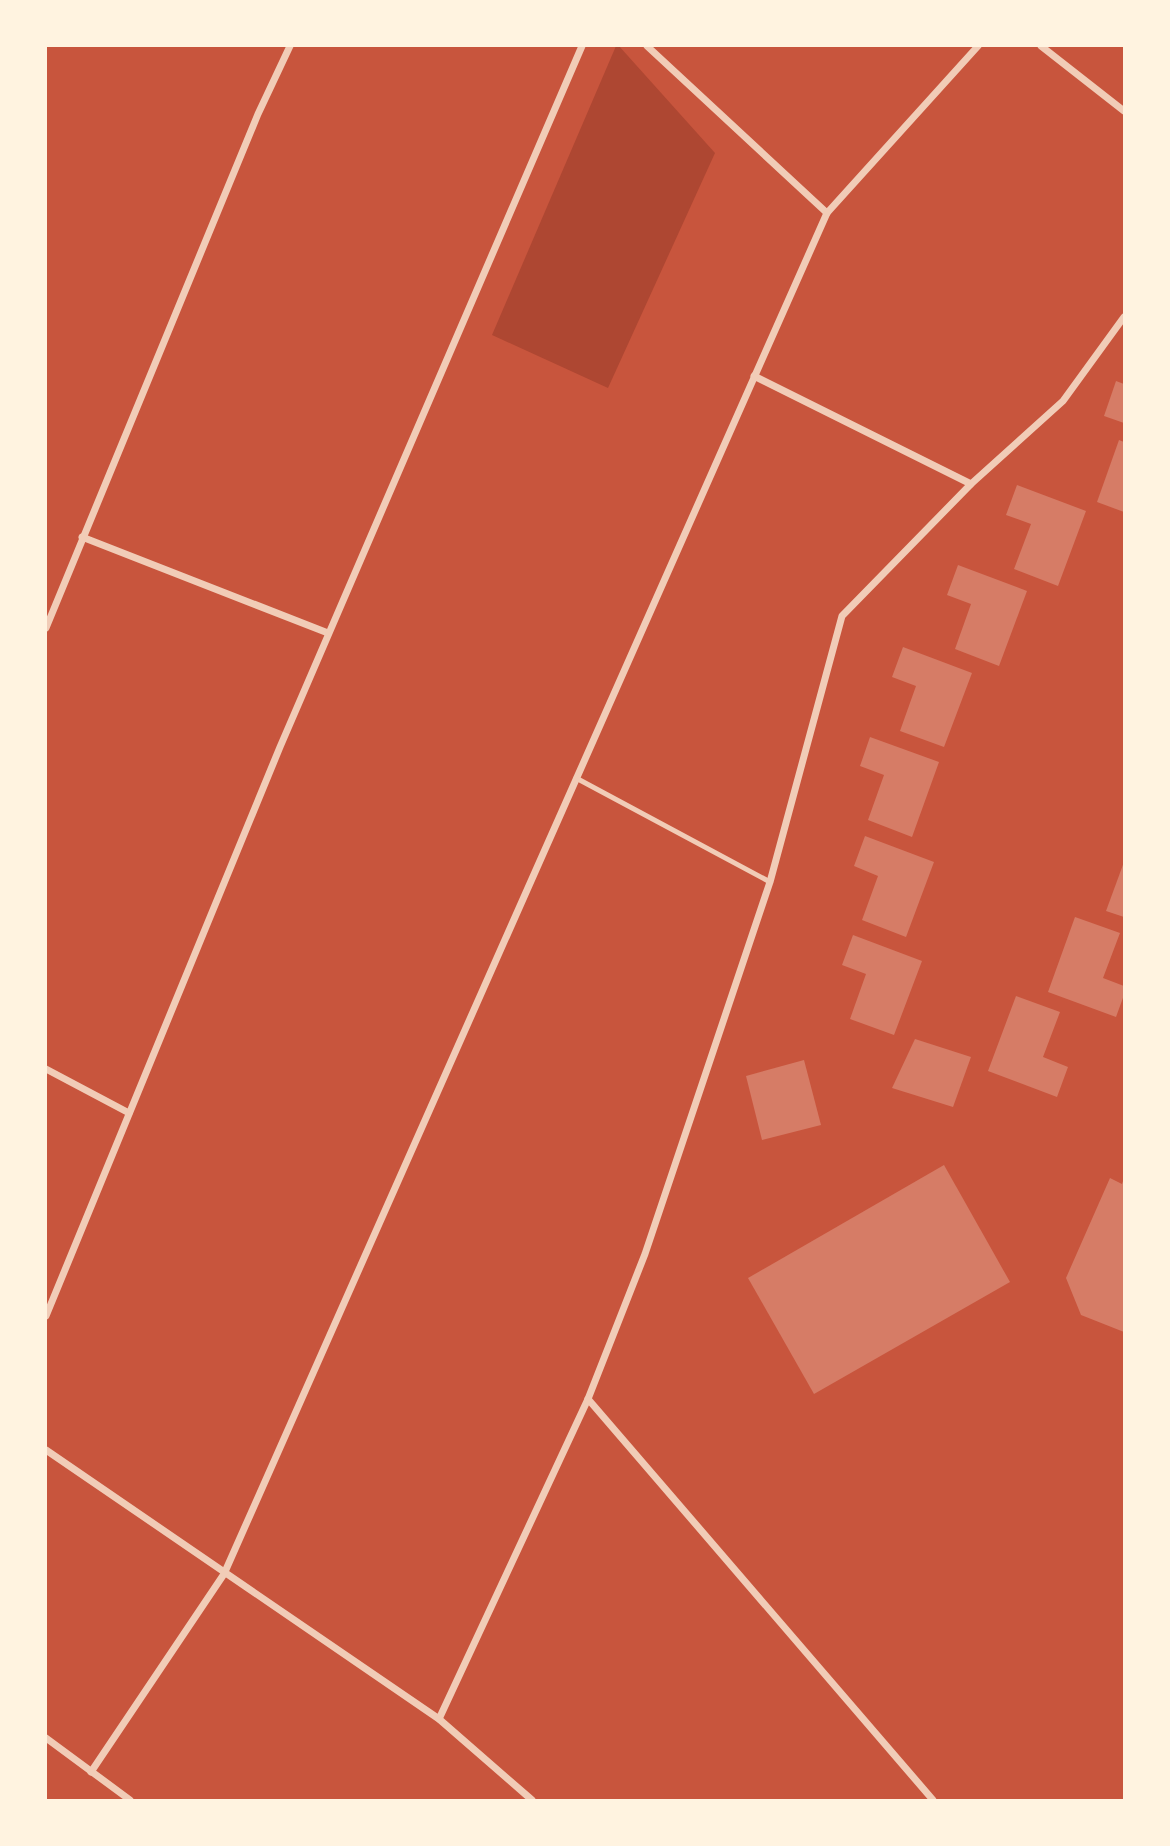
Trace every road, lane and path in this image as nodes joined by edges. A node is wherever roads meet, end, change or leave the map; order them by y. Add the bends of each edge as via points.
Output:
1 (290, 46) edge
2 (582, 46) edge
3 (647, 46) edge
4 (978, 46) edge
5 (1041, 46) edge
6 (1125, 111) edge
7 (827, 213) junction
8 (1125, 317) edge
9 (754, 376) junction
10 (971, 484) junction
11 (82, 537) junction
12 (46, 628) edge
13 (328, 633) junction
14 (576, 778) junction
15 (770, 882) junction
16 (46, 1069) edge
17 (129, 1113) junction
18 (46, 1317) edge
19 (588, 1399) junction
20 (46, 1450) edge
21 (224, 1574) junction
22 (439, 1718) junction
23 (46, 1738) edge
24 (91, 1772) junction
25 (130, 1801) edge
26 (532, 1801) edge
27 (933, 1801) edge

1 - 11 street
2 - 13 street
3 - 7 street
4 - 7 street
5 - 6 street
7 - 9 street
8 - 10 street via 1063,401
9 - 10 street
9 - 14 street
10 - 15 street via 842,617
11 - 12 street
11 - 13 street
13 - 17 street
14 - 15 lane
14 - 21 street
15 - 19 street via 645,1254
16 - 17 street
17 - 18 street
19 - 22 street
19 - 27 street
20 - 21 street
21 - 22 street
21 - 24 street
22 - 26 street
23 - 24 street
24 - 25 street

